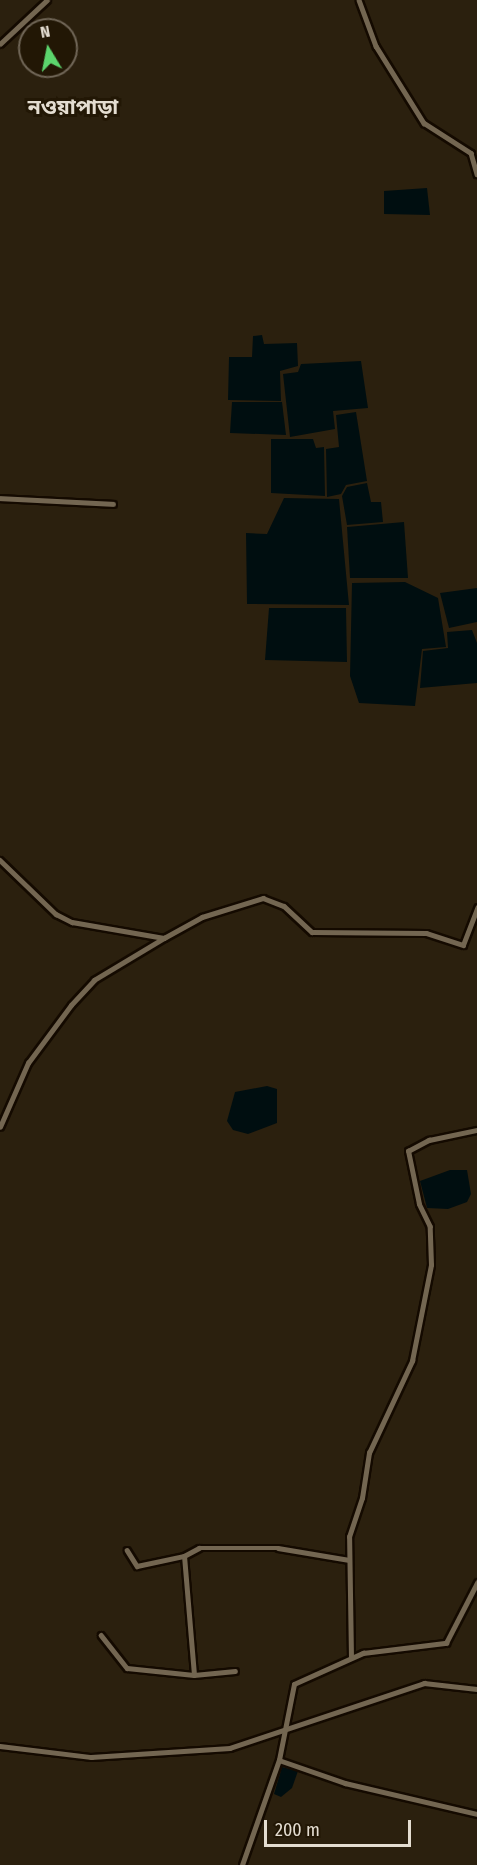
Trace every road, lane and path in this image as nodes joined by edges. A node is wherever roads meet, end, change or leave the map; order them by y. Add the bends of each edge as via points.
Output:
1 (47, 0) edge
2 (358, 0) edge
3 (0, 44) edge
4 (477, 174) edge
5 (0, 498) edge
6 (113, 504) dead end
7 (0, 860) edge
8 (477, 908) edge
9 (164, 938) junction
10 (0, 1127) edge
11 (477, 1130) edge
12 (127, 1550) dead end
13 (184, 1556) junction
14 (349, 1560) junction
15 (477, 1583) edge
16 (101, 1635) dead end
17 (351, 1658) junction
18 (235, 1671) dead end
19 (194, 1675) junction
20 (477, 1689) edge
21 (284, 1732) junction
22 (0, 1746) edge
23 (279, 1760) junction
24 (477, 1814) edge
25 (242, 1865) edge

1 - 3 street
2 - 4 street via 376,46 424,123 471,153
5 - 6 street
7 - 9 street via 56,914 72,922
8 - 9 street via 463,945 426,933 312,933 284,906 263,898 202,917
9 - 10 street via 94,980 71,1005 28,1063
11 - 14 street via 429,1140 408,1151 419,1204 430,1227 431,1265 412,1361 369,1454 362,1498 349,1537
12 - 13 street via 137,1566
13 - 14 street via 199,1548 278,1548
13 - 19 street
14 - 17 street
15 - 17 street via 446,1643 377,1650
16 - 19 street via 127,1668
17 - 21 street via 294,1684
18 - 19 street
20 - 21 street via 424,1683
21 - 22 street via 230,1748 173,1754 91,1757
21 - 23 street
23 - 24 street via 345,1783
23 - 25 street

